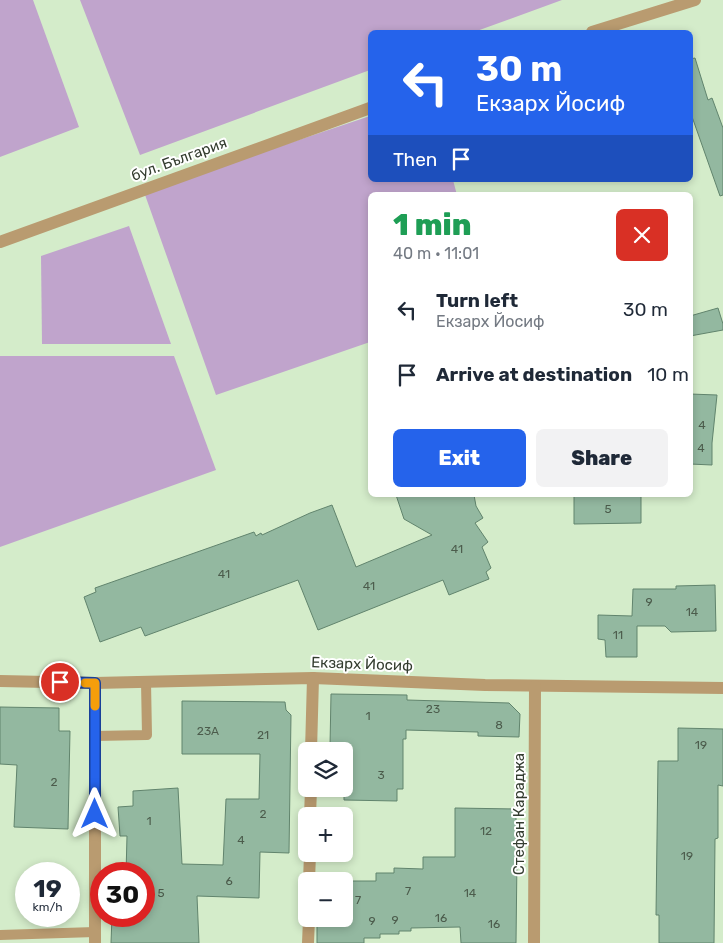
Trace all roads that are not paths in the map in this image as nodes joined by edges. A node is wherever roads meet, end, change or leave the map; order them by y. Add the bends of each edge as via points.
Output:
1 (695, 0) edge
2 (598, 30) edge
3 (368, 109) edge
4 (0, 242) edge
5 (312, 678) junction
6 (0, 681) edge
7 (146, 682) junction
8 (95, 683) junction
9 (536, 686) junction
10 (723, 688) edge
11 (95, 736) junction
12 (311, 742) edge
13 (309, 927) edge
14 (0, 935) edge
15 (95, 937) edge
16 (308, 943) edge
17 (534, 943) edge

1 - 2 street
3 - 4 street, бул. България
5 - 7 street, Екзарх Йосиф
5 - 9 street, Екзарх Йосиф
5 - 12 street
6 - 8 street, Екзарх Йосиф
7 - 8 street, Екзарх Йосиф
7 - 11 lane via 147,735
8 - 11 street
9 - 10 street, Екзарх Йосиф
9 - 17 street, Стефан Караджа
11 - 15 street
13 - 16 street
14 - 15 lane

